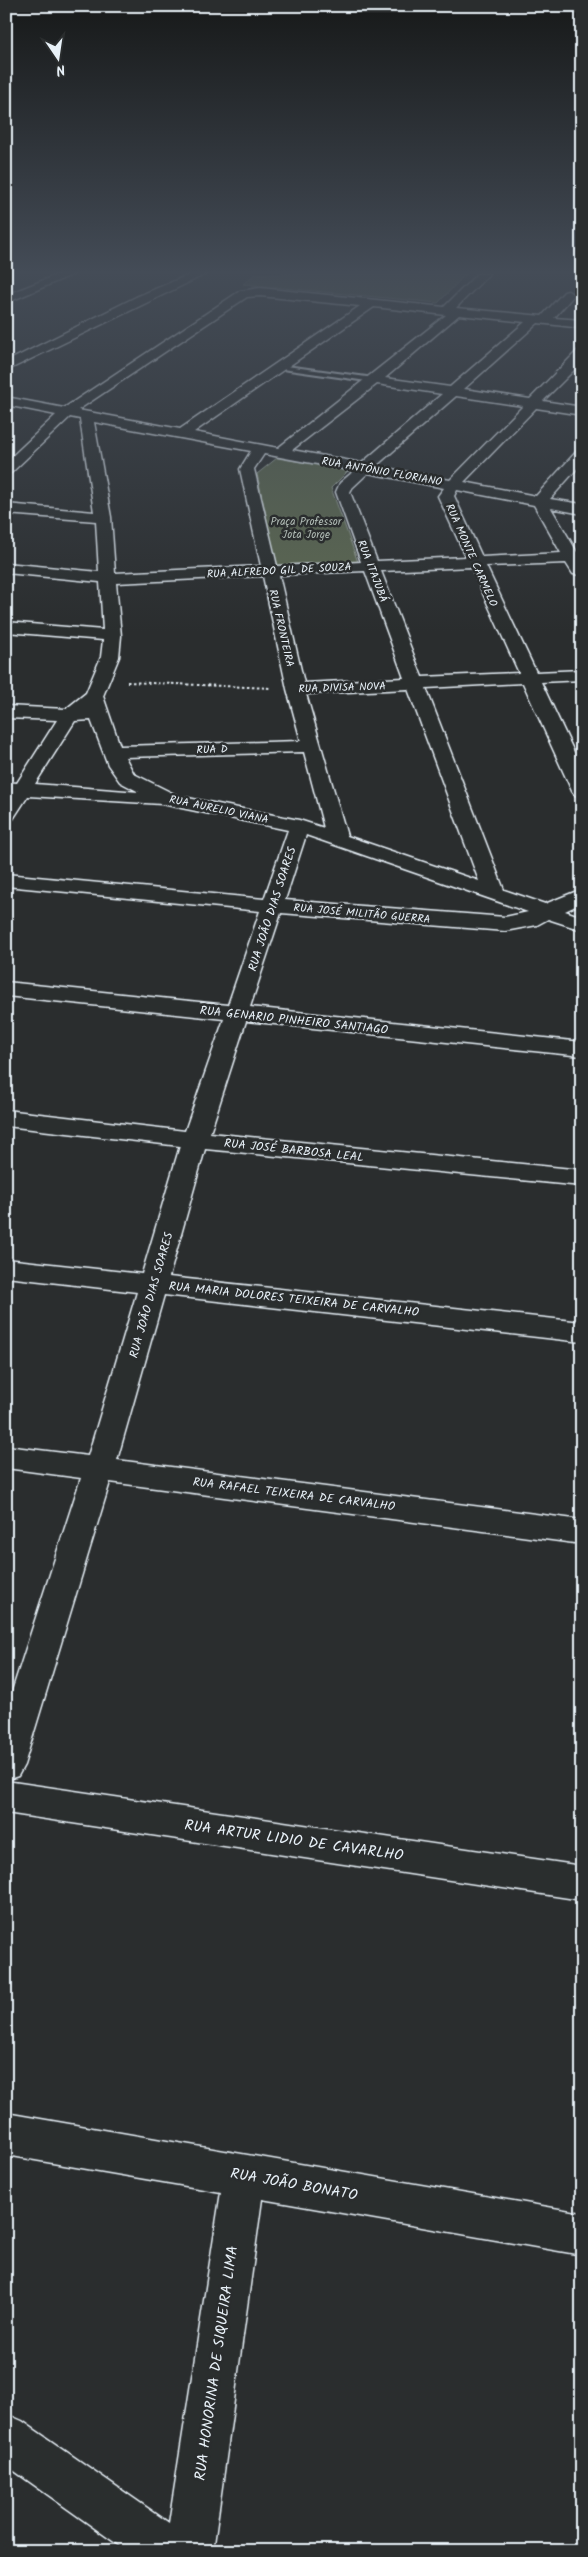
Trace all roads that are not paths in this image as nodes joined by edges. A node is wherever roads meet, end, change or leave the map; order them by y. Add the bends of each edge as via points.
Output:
1 (95, 393) edge
2 (243, 393) edge
3 (357, 393) edge
4 (450, 393) edge
5 (460, 393) edge
6 (545, 393) edge
7 (13, 402) edge
8 (534, 405) junction
9 (6, 409) edge
10 (582, 411) edge
11 (67, 412) junction
12 (86, 416) junction
13 (182, 434) junction
14 (260, 449) junction
15 (280, 453) junction
16 (582, 454) edge
17 (366, 468) junction
18 (6, 470) edge
19 (453, 484) junction
20 (540, 501) junction
21 (6, 509) edge
22 (582, 509) edge
23 (104, 517) junction
24 (576, 557) edge
25 (474, 560) junction
26 (370, 566) junction
27 (6, 568) edge
28 (268, 570) junction
29 (582, 575) edge
30 (109, 578) junction
31 (6, 628) edge
32 (112, 636) junction
33 (582, 676) edge
34 (528, 678) junction
35 (417, 684) junction
36 (98, 689) junction
37 (296, 689) junction
38 (6, 712) edge
39 (69, 716) junction
40 (99, 716) junction
41 (312, 746) junction
42 (113, 752) junction
43 (14, 788) edge
44 (582, 791) edge
45 (172, 800) junction
46 (6, 815) edge
47 (299, 826) junction
48 (337, 837) junction
49 (6, 880) edge
50 (494, 892) junction
51 (582, 895) edge
52 (273, 906) junction
53 (543, 913) junction
54 (582, 924) edge
55 (6, 989) edge
56 (237, 1014) junction
57 (582, 1048) edge
58 (6, 1118) edge
59 (195, 1140) junction
60 (582, 1178) edge
61 (6, 1268) edge
62 (154, 1284) junction
63 (582, 1332) edge
64 (6, 1457) edge
65 (99, 1469) junction
66 (582, 1532) edge
67 (6, 1765) edge
68 (6, 1797) edge
69 (582, 1883) edge
70 (6, 2134) edge
71 (244, 2176) junction
72 (582, 2234) edge
73 (6, 2437) edge
74 (168, 2551) edge
75 (189, 2551) edge

1 - 11 street
2 - 13 street
3 - 15 street
4 - 17 street, RUA ITAJUBÁ
5 - 8 street
6 - 8 street, RUA MONTE CARMELO
7 - 9 street
7 - 11 street, RUA ANTÔNIO FLORIANO
8 - 10 street
8 - 19 street, RUA MONTE CARMELO
11 - 12 street, RUA ANTÔNIO FLORIANO
11 - 18 street
12 - 13 street, RUA ANTÔNIO FLORIANO
12 - 23 street
13 - 14 street, RUA ANTÔNIO FLORIANO
14 - 15 street, RUA ANTÔNIO FLORIANO
14 - 28 street, RUA FRONTEIRA via 247,469
15 - 17 street, RUA ANTÔNIO FLORIANO
16 - 20 street
17 - 19 street, RUA ANTÔNIO FLORIANO
17 - 26 street, RUA ITAJUBÁ via 344,486 343,492
19 - 20 street, RUA ANTÔNIO FLORIANO
19 - 25 street, RUA MONTE CARMELO via 446,496 447,502
20 - 22 street, RUA ANTÔNIO FLORIANO
20 - 24 street
21 - 23 street
23 - 30 street
24 - 25 street, RUA ALFREDO GIL DE SOUZA
24 - 29 street
25 - 26 street, RUA ALFREDO GIL DE SOUZA
25 - 34 street, RUA MONTE CARMELO
26 - 28 street, RUA ALFREDO GIL DE SOUZA
26 - 35 street, RUA ITAJUBÁ
27 - 30 street, RUA ALFREDO GIL DE SOUZA
28 - 30 street, RUA ALFREDO GIL DE SOUZA
28 - 37 street, RUA FRONTEIRA
30 - 32 street
31 - 32 street
32 - 36 street via 110,657
33 - 34 street, RUA DIVISA NOVA
34 - 35 street, RUA DIVISA NOVA
34 - 44 street, RUA MONTE CARMELO
35 - 37 street, RUA DIVISA NOVA
35 - 50 street, RUA ITAJUBÁ
36 - 39 street
36 - 40 street, RUA AURELIO VIANA
37 - 41 street, RUA FRONTEIRA
38 - 39 street
39 - 40 street
39 - 43 street
40 - 42 street, RUA AURELIO VIANA
41 - 42 street, RUA D
41 - 48 street, RUA FRONTEIRA
42 - 45 street, RUA AURELIO VIANA via 127,778
43 - 45 street
43 - 46 street
45 - 47 street, RUA AURELIO VIANA
47 - 48 street, RUA AURELIO VIANA
47 - 52 street, RUA JOÃO DIAS SOARES
48 - 50 street, RUA AURELIO VIANA
49 - 52 street, RUA JOSÉ MILITÃO GUERRA
50 - 53 street, RUA AURELIO VIANA
51 - 53 street, RUA JOSÉ MILITÃO GUERRA
52 - 53 street, RUA JOSÉ MILITÃO GUERRA via 498,924 520,922
52 - 56 street, RUA JOÃO DIAS SOARES
53 - 54 street, RUA AURELIO VIANA
55 - 56 street, RUA GENARIO PINHEIRO SANTIAGO
56 - 57 street, RUA GENARIO PINHEIRO SANTIAGO
56 - 59 street, RUA JOÃO DIAS SOARES
58 - 59 street, RUA JOSÉ BARBOSA LEAL
59 - 60 street, RUA JOSÉ BARBOSA LEAL
59 - 62 street, RUA JOÃO DIAS SOARES
61 - 62 street, RUA MARIA DOLORES TEIXEIRA DE CARVALHO
62 - 63 street, RUA MARIA DOLORES TEIXEIRA DE CARVALHO
62 - 65 street, RUA JOÃO DIAS SOARES
64 - 65 street, RUA RAFAEL TEIXEIRA DE CARVALHO
65 - 66 street, RUA RAFAEL TEIXEIRA DE CARVALHO
65 - 67 street, RUA JOÃO DIAS SOARES
68 - 69 street, RUA ARTUR LIDIO DE CAVARLHO
70 - 71 street, RUA JOÃO BONATO
71 - 72 street, RUA JOÃO BONATO
71 - 75 street, RUA HONORINA DE SIQUEIRA LIMA
73 - 74 street

